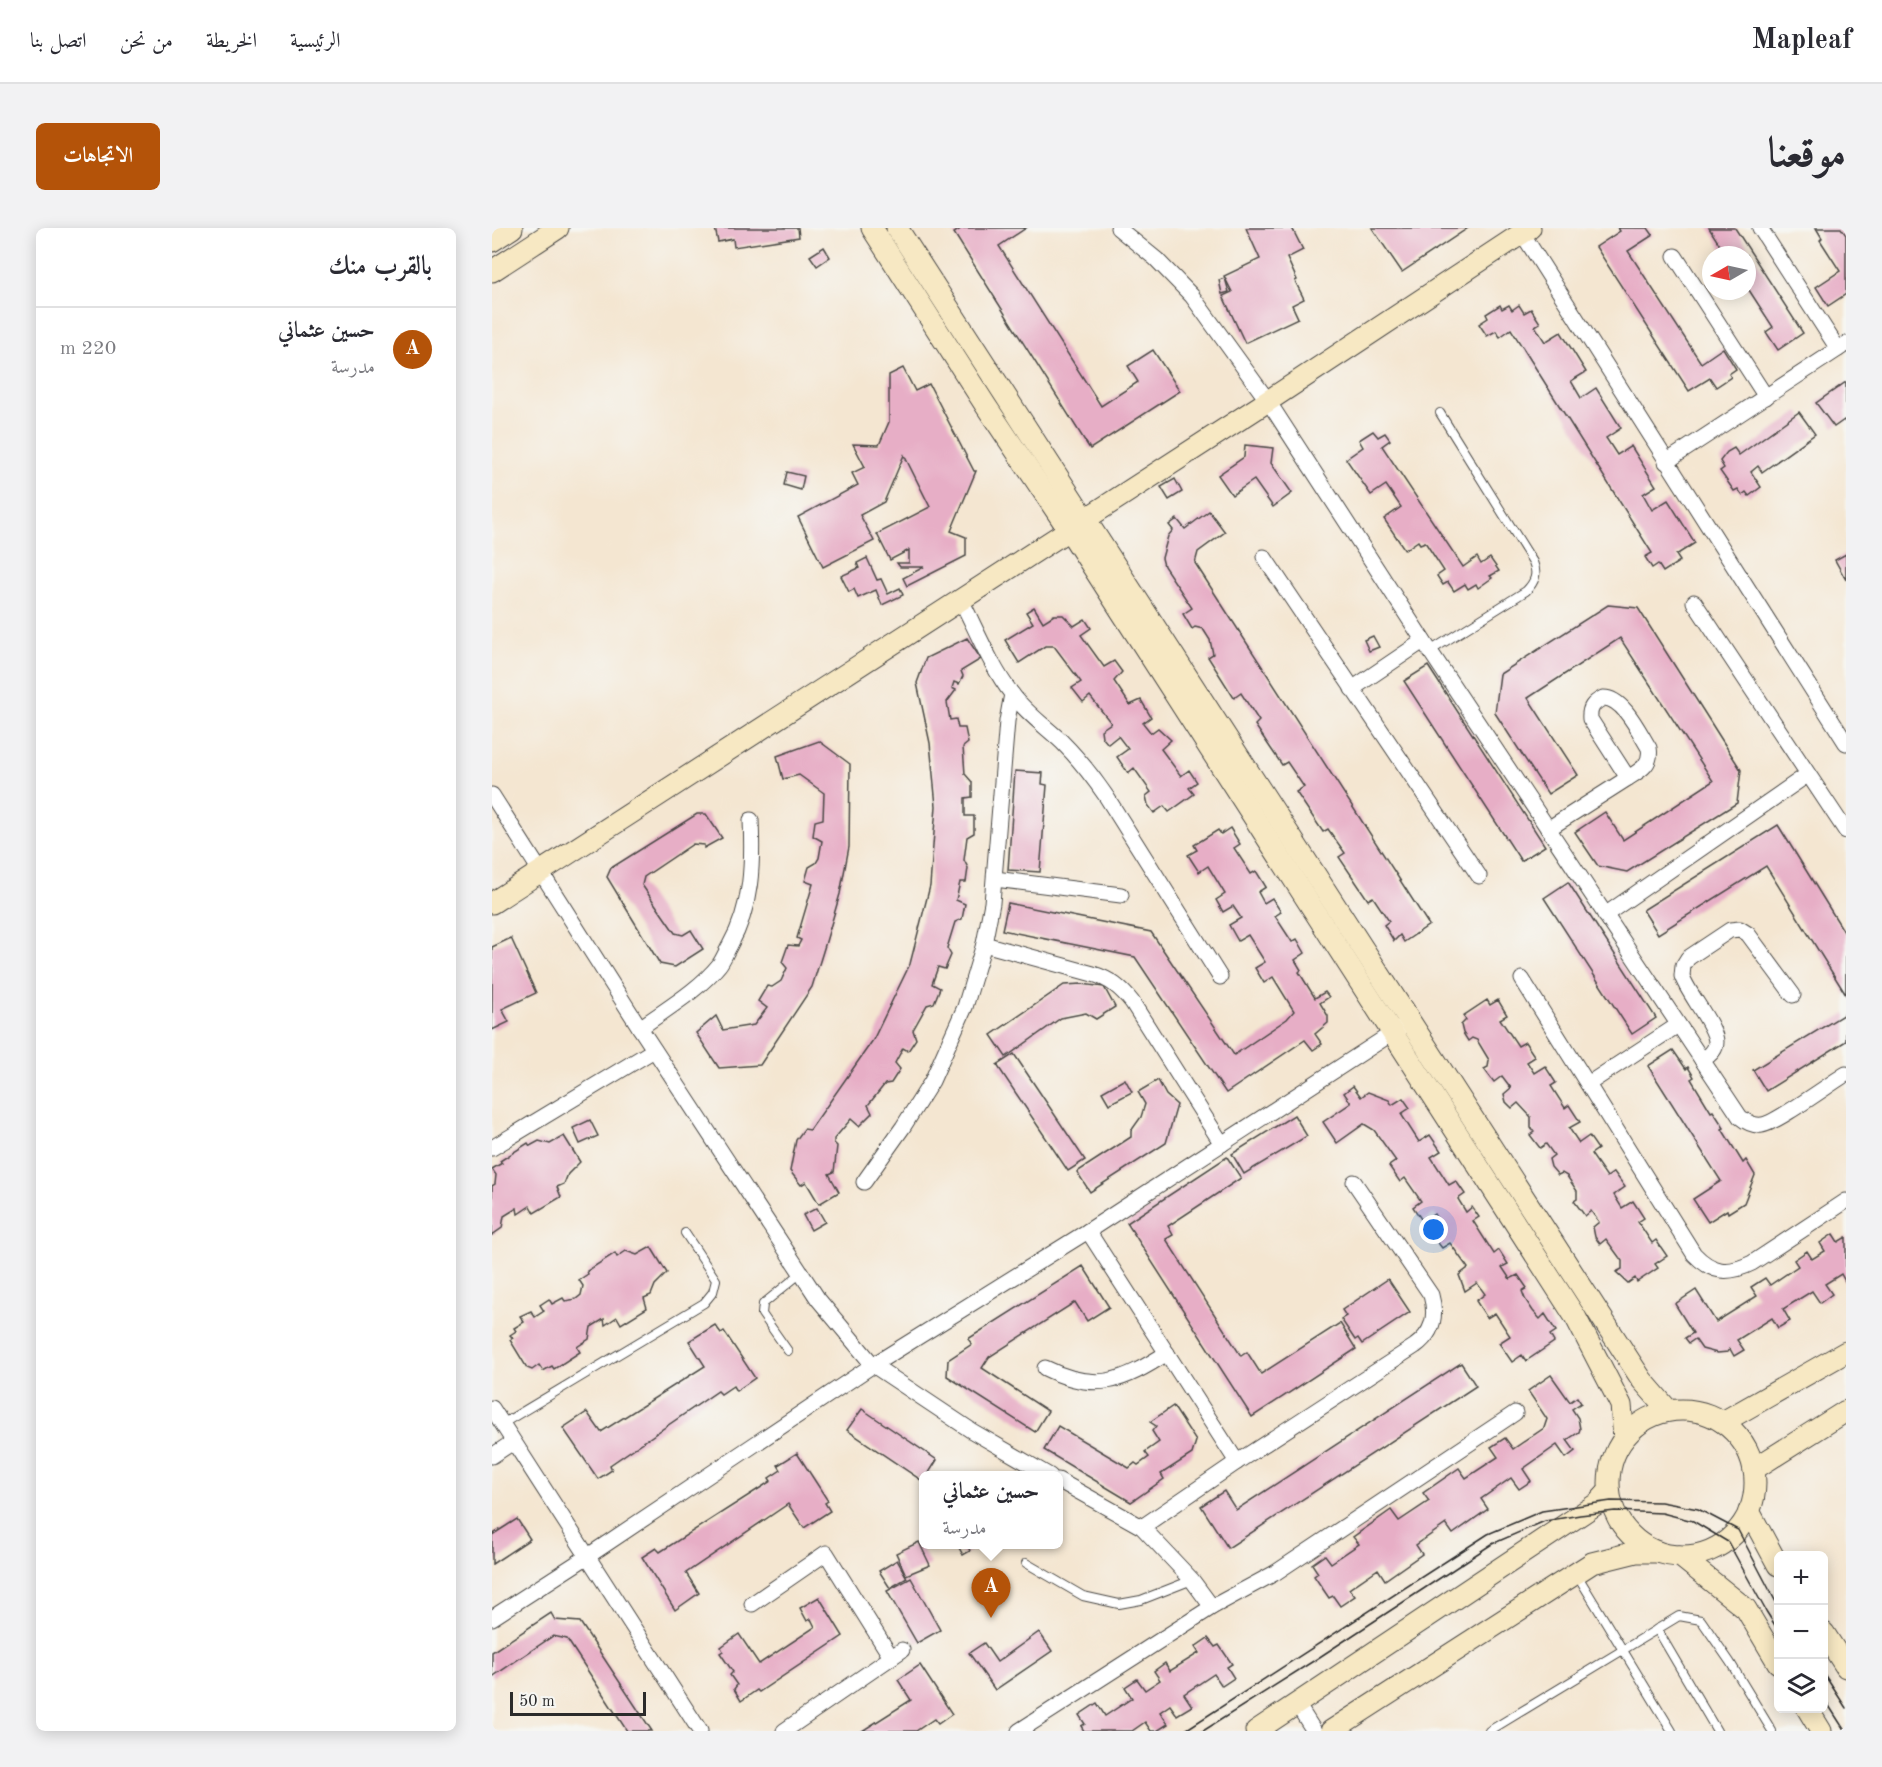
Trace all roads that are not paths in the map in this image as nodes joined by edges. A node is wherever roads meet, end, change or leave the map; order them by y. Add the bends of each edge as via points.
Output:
1 (512, 228) edge
2 (558, 228) edge
3 (872, 228) edge
4 (897, 228) edge
5 (1118, 228) edge
6 (1760, 228) edge
7 (1524, 230) edge
8 (492, 241) edge
9 (1675, 256) dead end
10 (492, 271) edge
11 (1842, 347) edge
12 (1766, 397) junction
13 (1268, 401) junction
14 (1440, 413) dead end
15 (1666, 462) junction
16 (1078, 524) junction
17 (1264, 557) dead end
18 (961, 600) junction
19 (1694, 602) dead end
20 (1426, 646) junction
21 (1352, 689) junction
22 (1012, 694) junction
23 (1846, 743) edge
24 (1808, 775) junction
25 (1628, 778) junction
26 (492, 795) edge
27 (751, 820) dead end
28 (1548, 829) junction
29 (1846, 831) edge
30 (541, 871) junction
31 (1479, 876) dead end
32 (995, 879) junction
33 (1121, 895) dead end
34 (492, 903) edge
35 (1605, 915) junction
36 (984, 944) junction
37 (1220, 977) dead end
38 (1522, 979) dead end
39 (1793, 995) dead end
40 (1678, 1025) junction
41 (640, 1028) junction
42 (1401, 1028) junction
43 (654, 1050) junction
44 (1702, 1060) junction
45 (1846, 1074) edge
46 (1588, 1084) junction
47 (1222, 1144) junction
48 (492, 1149) edge
49 (864, 1182) dead end
50 (1354, 1182) dead end
51 (1846, 1201) edge
52 (1088, 1231) junction
53 (685, 1233) dead end
54 (801, 1273) junction
55 (788, 1351) dead end
56 (1846, 1352) edge
57 (1167, 1353) junction
58 (873, 1365) junction
59 (1045, 1368) dead end
60 (492, 1408) edge
61 (1668, 1410) junction
62 (1846, 1411) edge
63 (1515, 1413) dead end
64 (1723, 1422) junction
65 (502, 1424) junction
66 (1624, 1438) junction
67 (513, 1442) junction
68 (492, 1456) edge
69 (1237, 1462) junction
70 (1754, 1469) junction
71 (1041, 1471) edge
72 (1063, 1482) edge
73 (1609, 1491) junction
74 (1749, 1511) junction
75 (1142, 1527) junction
76 (1670, 1554) junction
77 (588, 1556) junction
78 (1774, 1556) edge
79 (1026, 1563) dead end
80 (1576, 1572) junction
81 (1192, 1581) junction
82 (752, 1604) dead end
83 (1212, 1607) junction
84 (492, 1618) edge
85 (1657, 1629) junction
86 (1828, 1639) edge
87 (1623, 1650) junction
88 (1777, 1659) edge
89 (1846, 1667) edge
90 (1297, 1704) junction
91 (1810, 1713) edge
92 (700, 1731) edge
93 (784, 1731) edge
94 (1018, 1731) edge
95 (1256, 1731) edge
96 (1314, 1731) edge
97 (1330, 1731) edge
98 (1489, 1731) edge
99 (1672, 1731) edge
100 (1717, 1731) edge
101 (1772, 1731) edge
102 (1821, 1731) edge

1 - 8 main road
2 - 10 main road
3 - 16 main road via 986,406
4 - 16 main road
5 - 13 street via 1192,296
6 - 11 street
7 - 13 main road
7 - 15 street
9 - 12 street
11 - 12 street
12 - 15 street
13 - 16 main road
13 - 20 street
14 - 20 lane via 1533,562 1536,576 1526,591
15 - 23 street
16 - 18 main road
16 - 42 main road
17 - 21 street
18 - 22 street
18 - 30 main road
19 - 24 street
20 - 21 street
20 - 28 street
21 - 31 street
22 - 32 street
22 - 37 street via 1088,770
24 - 29 street
24 - 35 street
25 - 25 street via 1644,767 1649,748 1620,704 1603,699 1592,706 1590,719
25 - 28 street
26 - 30 street
27 - 41 street via 751,880 735,936 719,965 699,985
28 - 35 street
30 - 34 main road
30 - 41 street
32 - 33 street
32 - 36 street
35 - 40 street
36 - 47 street via 1093,974 1115,984 1132,1002
36 - 49 street via 965,1007 932,1081
38 - 46 street
39 - 44 street via 1748,934 1740,929 1730,930 1688,958 1682,976 1716,1040 1714,1050
40 - 44 street
40 - 46 street
41 - 43 street
42 - 47 street
42 - 61 main road via 1642,1380
42 - 66 main road via 1576,1318 1622,1405
43 - 48 street
43 - 54 street
44 - 45 street via 1740,1118 1754,1125 1769,1124
46 - 51 street via 1694,1254 1714,1269 1734,1270 1752,1263
47 - 52 street
50 - 69 street via 1431,1295 1433,1324 1415,1346
52 - 57 street
52 - 58 street
53 - 65 lane via 716,1280 704,1303
54 - 55 lane via 762,1309
54 - 58 street
56 - 64 main road
57 - 59 street via 1121,1378 1102,1382 1082,1382
57 - 69 street
58 - 71 street via 972,1431
58 - 77 street
60 - 65 street
61 - 64 main road via 1688,1409
61 - 66 main road via 1636,1425
62 - 70 main road
63 - 83 street via 1275,1573
64 - 70 main road via 1748,1451
65 - 67 street
66 - 73 main road via 1611,1463
67 - 68 street
67 - 77 street
69 - 75 street
70 - 74 main road via 1755,1490
72 - 75 street
73 - 76 main road via 1625,1529 1641,1543
73 - 90 main road via 1598,1503
74 - 76 main road via 1728,1542 1695,1555
74 - 78 main road
75 - 81 street
76 - 80 main road via 1636,1552 1592,1563
76 - 88 main road via 1746,1609
77 - 84 street
77 - 92 street
79 - 81 lane via 1083,1596 1119,1604
80 - 87 lane
80 - 97 main road
81 - 83 street
82 - 93 street via 826,1553 896,1654
83 - 94 street
85 - 87 lane
85 - 100 lane
85 - 101 lane via 1679,1616 1701,1620
86 - 89 main road
87 - 98 lane
87 - 99 lane
90 - 95 main road
90 - 96 street
91 - 102 main road

